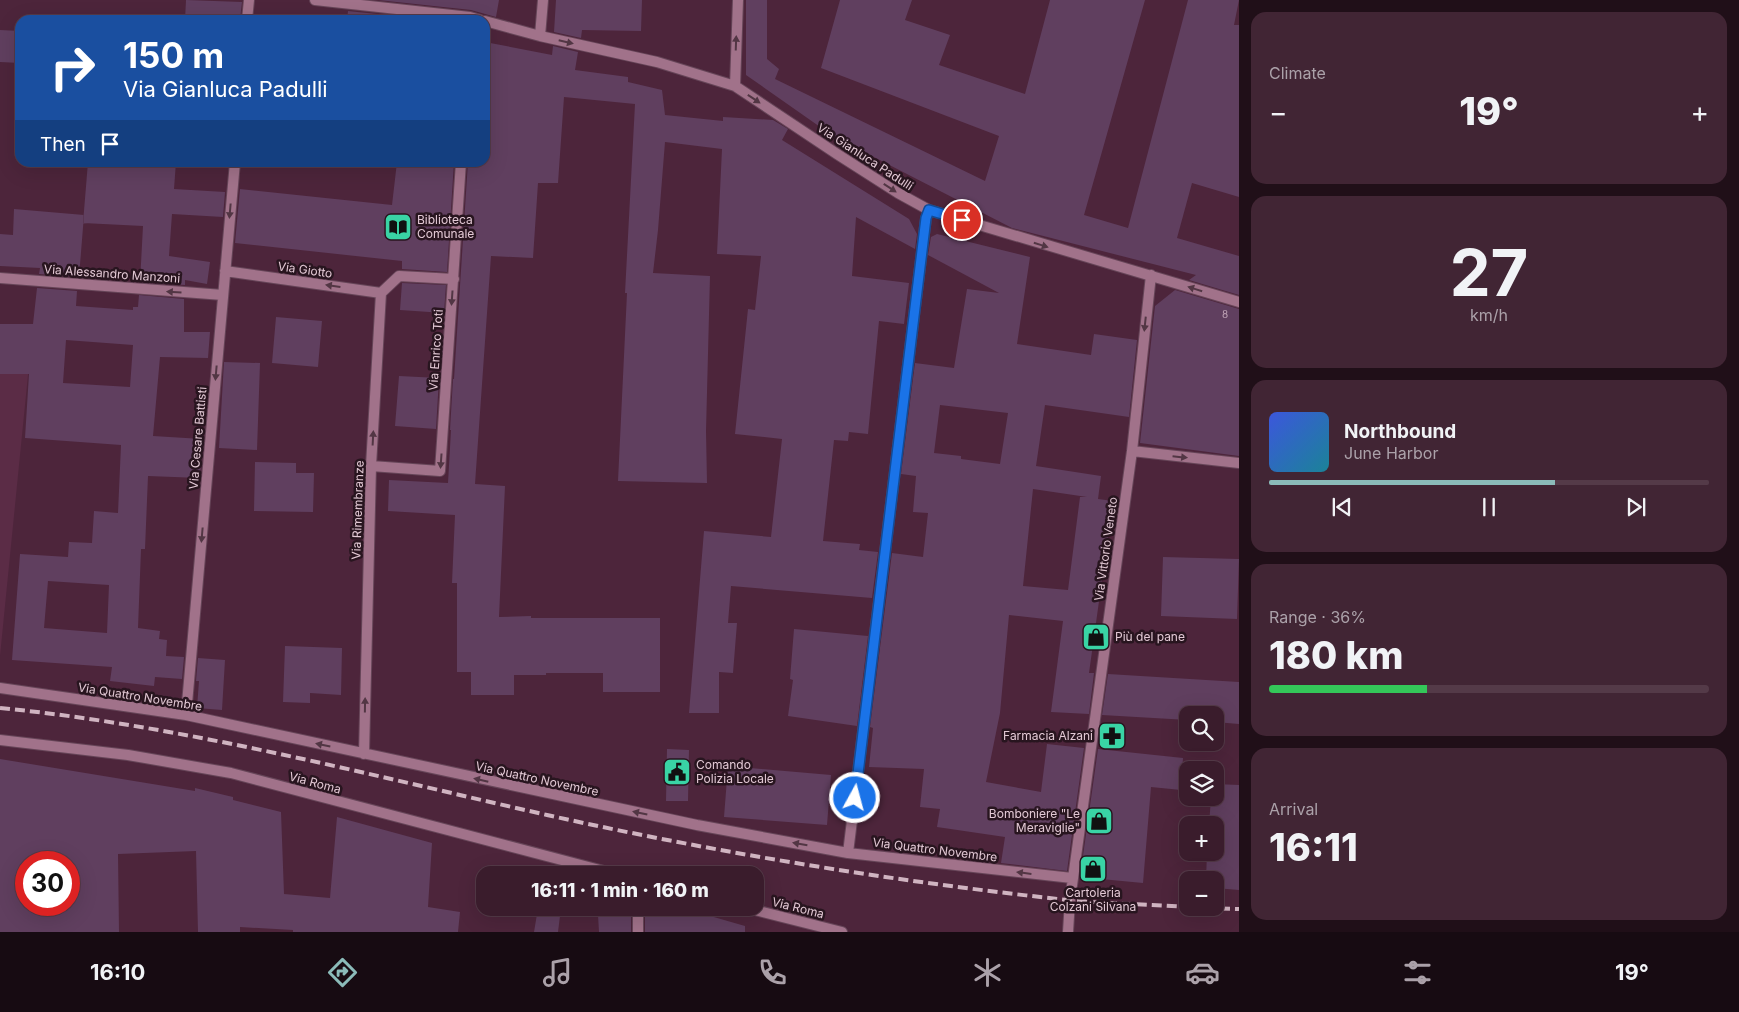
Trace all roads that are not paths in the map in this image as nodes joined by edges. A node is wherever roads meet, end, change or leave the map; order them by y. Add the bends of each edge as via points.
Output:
1 (249, 0) edge
2 (315, 0) edge
3 (543, 0) edge
4 (738, 0) edge
5 (248, 15) edge
6 (440, 15) edge
7 (490, 22) edge
8 (540, 36) junction
9 (735, 86) junction
10 (235, 167) edge
11 (461, 167) edge
12 (929, 210) junction
13 (225, 271) junction
14 (1151, 275) junction
15 (0, 278) edge
16 (454, 279) junction
17 (381, 292) junction
18 (223, 296) junction
19 (1239, 302) edge
20 (1132, 451) junction
21 (1239, 463) edge
22 (371, 466) junction
23 (0, 688) edge
24 (186, 715) junction
25 (0, 740) edge
26 (364, 754) junction
27 (848, 853) junction
28 (584, 866) edge
29 (1072, 878) junction
30 (764, 912) edge
31 (1068, 915) junction
32 (638, 916) edge
33 (638, 932) edge
34 (842, 932) edge
35 (1062, 932) edge
36 (1068, 932) edge

1 - 5 street
2 - 6 street
3 - 8 street
9 -> 4 street
7 - 8 street, Via Gianluca Padulli
8 -> 9 street, Via Gianluca Padulli via 657,62
9 -> 12 street, Via Gianluca Padulli
10 -> 13 street, Via Cesare Battisti
11 - 16 street, Via Enrico Toti
12 -> 14 street, Via Gianluca Padulli
12 - 27 street
17 -> 13 street, Via Giotto
13 - 18 street, Via Cesare Battisti
19 -> 14 street, Via Gianluca Padulli
14 -> 20 street, Via Vittorio Veneto
18 -> 15 street, Via Alessandro Manzoni
16 - 17 street via 399,276
16 -> 22 street, Via Enrico Toti via 440,471
22 -> 17 street, Via Rimembranze
18 -> 24 street, Via Cesare Battisti
20 -> 21 street
20 - 29 street, Via Vittorio Veneto
26 -> 22 street, Via Rimembranze
23 - 24 street, Via Quattro Novembre
26 -> 24 street, Via Quattro Novembre
25 - 28 street, Via Roma via 128,755 231,774
27 -> 26 street, Via Quattro Novembre via 697,825
29 -> 27 street, Via Quattro Novembre
29 - 31 street, Via Vittorio Veneto
30 - 34 street, Via Roma
31 - 35 street, Via Vittorio Veneto
31 - 36 street, Via Vittorio Veneto
32 - 33 street

